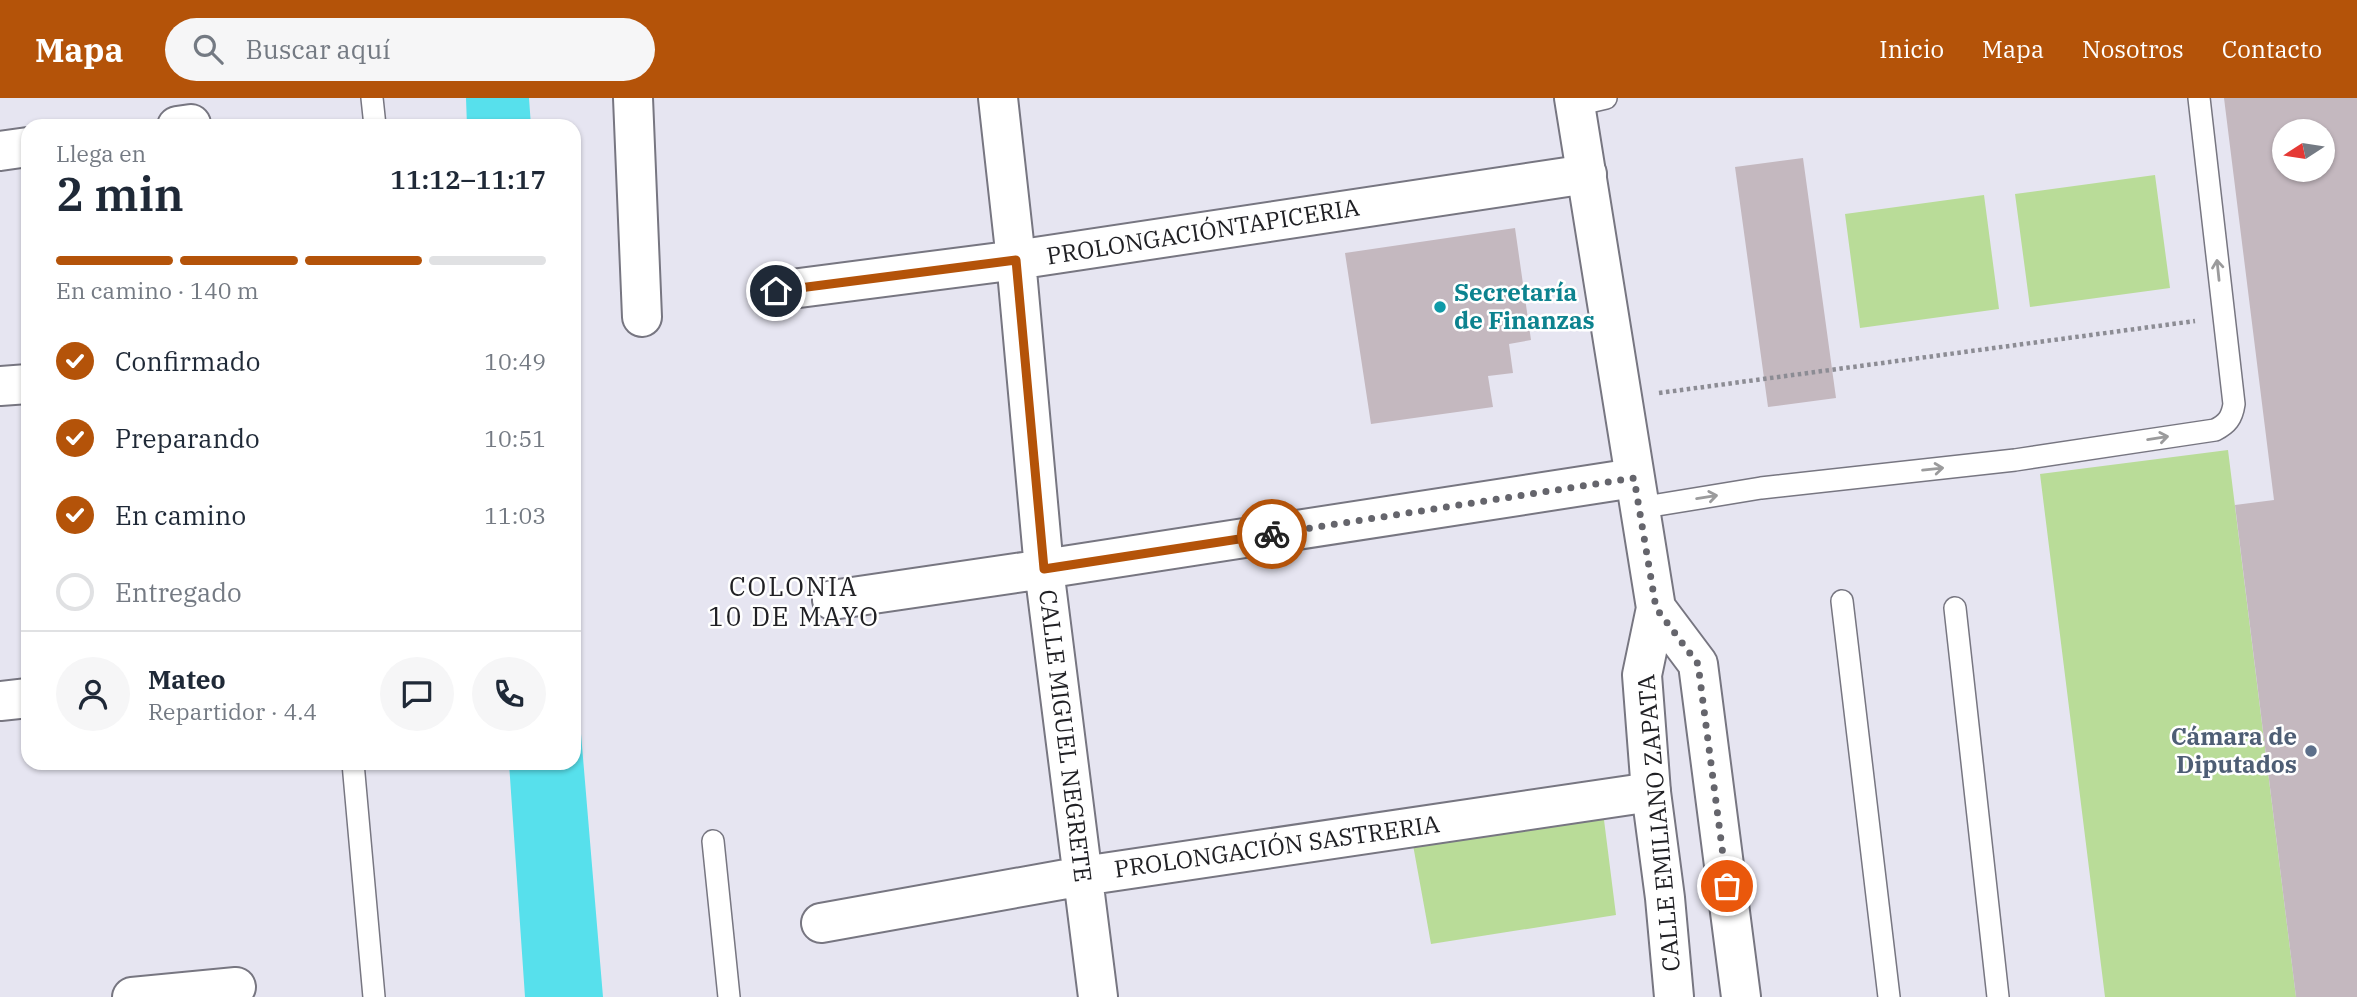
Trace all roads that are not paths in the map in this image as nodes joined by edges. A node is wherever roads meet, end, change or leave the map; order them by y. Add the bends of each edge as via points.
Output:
1 (372, 98) edge
2 (633, 98) edge
3 (998, 98) edge
4 (2199, 98) edge
5 (1585, 100) edge
6 (374, 119) edge
7 (21, 148) edge
8 (0, 151) edge
9 (1587, 174) junction
10 (1016, 260) junction
11 (776, 291) dead end
12 (642, 317) dead end
13 (21, 384) edge
14 (0, 386) edge
15 (1637, 493) junction
16 (1044, 569) junction
17 (832, 600) dead end
18 (1843, 601) dead end
19 (1656, 608) junction
20 (1955, 608) dead end
21 (21, 699) edge
22 (0, 701) edge
23 (354, 770) edge
24 (1651, 792) junction
25 (713, 841) dead end
26 (1083, 876) junction
27 (821, 923) dead end
28 (236, 987) dead end
29 (132, 997) edge
30 (374, 997) edge
31 (729, 997) edge
32 (1098, 997) edge
33 (1674, 997) edge
34 (1741, 997) edge
35 (1889, 997) edge
36 (1998, 997) edge

1 - 6 lane
2 - 12 street
3 - 10 street, CALLE MIGUEL NEGRETE
15 -> 4 lane via 1761,488 2015,460 2225,425 2234,404
5 - 9 street, CALLE EMILIANO ZAPATA
7 - 8 street
9 - 10 street, PROLONGACIÓNTAPICERIA
9 - 15 street, CALLE EMILIANO ZAPATA
10 - 11 street, PROLONGACIÓNTAPICERIA
10 - 16 street, CALLE MIGUEL NEGRETE
13 - 14 street
15 - 16 street
15 - 19 street, CALLE EMILIANO ZAPATA
16 - 17 street
16 - 26 street, CALLE MIGUEL NEGRETE
18 - 35 lane
19 - 24 street, CALLE EMILIANO ZAPATA via 1642,675
19 - 34 street, CALLE EMILIANO ZAPATA via 1698,664
20 - 36 lane
21 - 22 street
23 - 30 lane
24 - 26 street, PROLONGACIÓN SASTRERIA
24 - 33 street, CALLE EMILIANO ZAPATA
25 - 31 lane
26 - 27 street, PROLONGACIÓN SASTRERIA
26 - 32 street, CALLE MIGUEL NEGRETE
28 - 29 street

